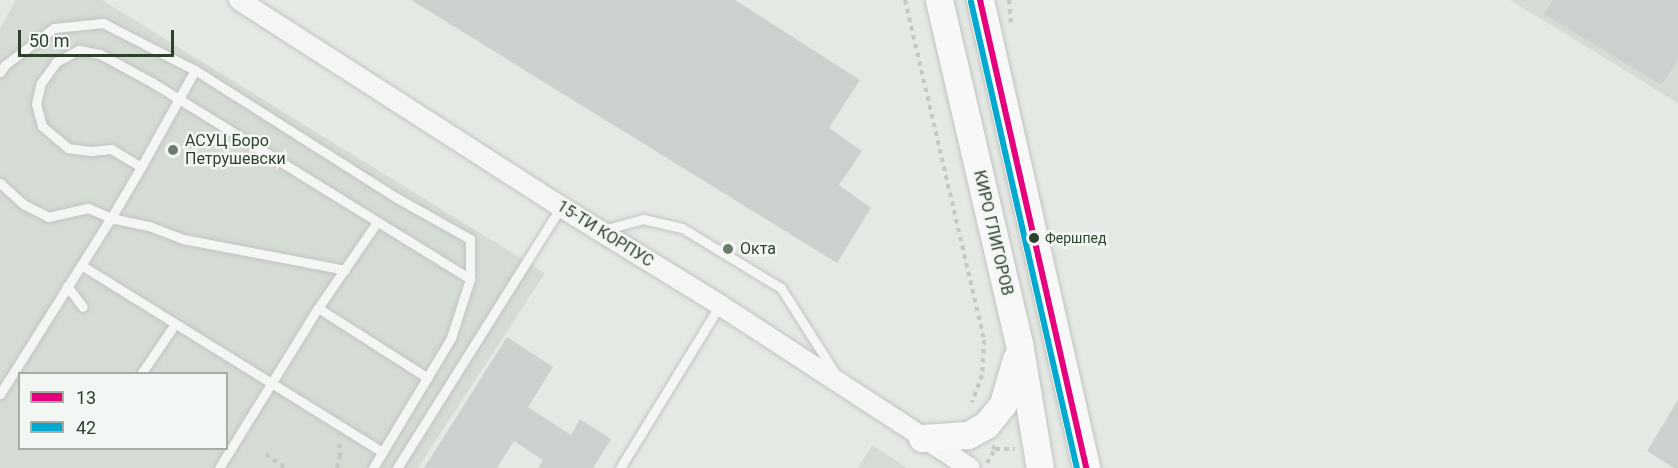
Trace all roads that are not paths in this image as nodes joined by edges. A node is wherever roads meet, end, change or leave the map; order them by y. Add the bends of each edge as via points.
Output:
1 (239, 0) edge
2 (939, 0) edge
3 (980, 0) edge
4 (195, 70) junction
5 (0, 72) edge
6 (178, 99) junction
7 (141, 167) junction
8 (0, 183) edge
9 (561, 207) junction
10 (111, 218) junction
11 (377, 222) junction
12 (600, 231) junction
13 (81, 265) junction
14 (345, 270) junction
15 (470, 279) junction
16 (67, 286) junction
17 (720, 305) junction
18 (83, 308) dead end
19 (318, 308) junction
20 (176, 324) junction
21 (1019, 343) junction
22 (142, 372) edge
23 (428, 378) junction
24 (270, 384) junction
25 (842, 386) junction
26 (0, 394) edge
27 (922, 438) junction
28 (383, 452) junction
29 (219, 468) edge
30 (373, 468) edge
31 (397, 468) edge
32 (620, 468) edge
33 (970, 468) edge
34 (1040, 468) edge
35 (1086, 468) edge

1 - 9 street, 15-ТИ КОРПУС
2 - 21 street, КИРО ГЛИГОРОВ
3 - 35 street
4 - 5 lane via 103,22 54,28
4 - 6 lane
4 - 15 lane via 397,198 470,239
6 - 7 lane
6 - 7 lane via 99,54 79,50 56,62 41,83 36,104 42,126 68,148 111,149
6 - 11 lane
7 - 10 lane
8 - 10 lane via 23,204 48,217 88,208
9 - 12 street, 15-ТИ КОРПУС
9 - 31 lane
10 - 13 lane
10 - 14 lane via 183,239
11 - 14 lane
11 - 15 lane
12 - 17 street, 15-ТИ КОРПУС
12 - 25 lane via 643,219 682,228 781,288
13 - 16 lane
13 - 20 lane
14 - 19 lane
15 - 23 lane via 451,338
16 - 18 lane
16 - 26 lane
17 - 25 street, 15-ТИ КОРПУС
17 - 32 lane
19 - 23 lane
19 - 24 lane
20 - 22 lane
20 - 24 lane
21 - 27 street via 1003,404 981,429 953,437
21 - 34 street, КИРО ГЛИГОРОВ
23 - 28 lane
24 - 28 lane
24 - 29 lane
25 - 27 street, 15-ТИ КОРПУС
27 - 33 street, 15-ТИ КОРПУС
28 - 30 lane

